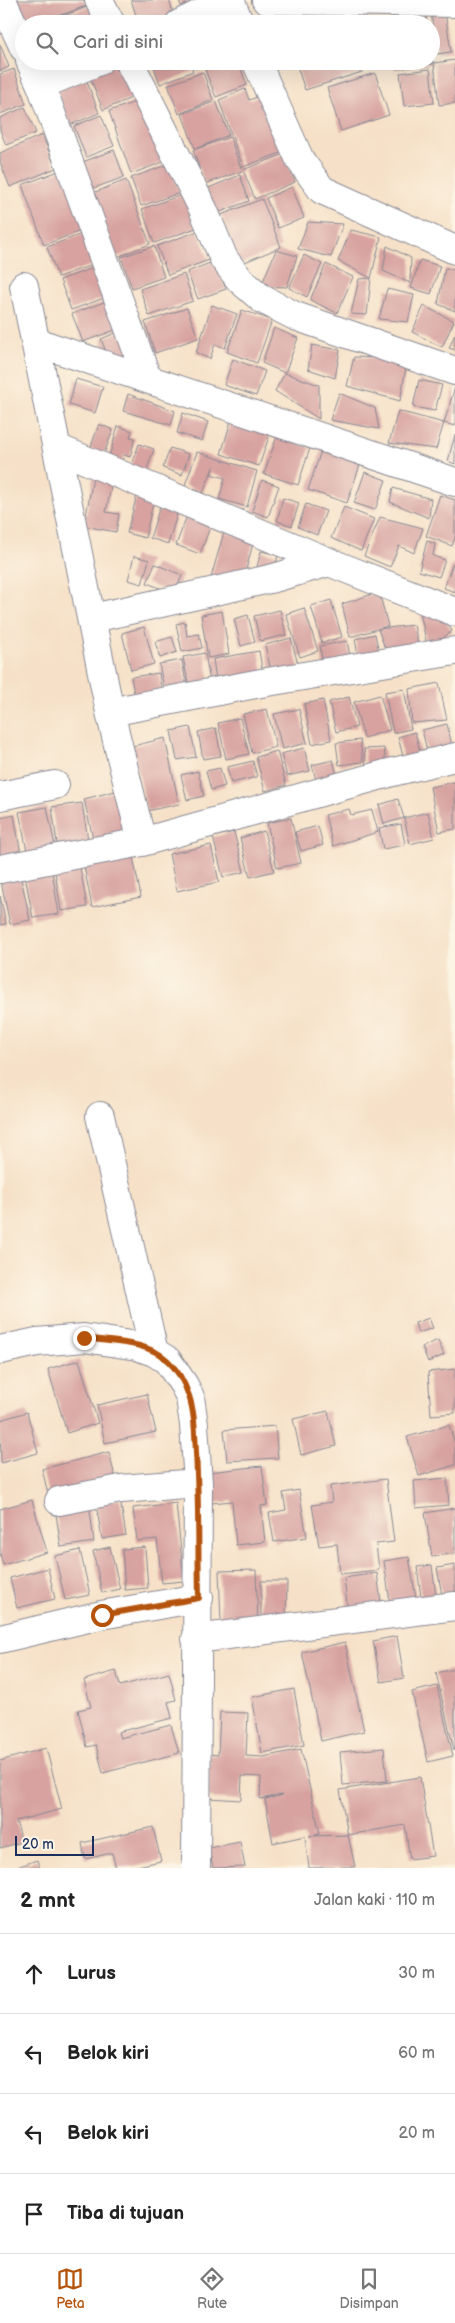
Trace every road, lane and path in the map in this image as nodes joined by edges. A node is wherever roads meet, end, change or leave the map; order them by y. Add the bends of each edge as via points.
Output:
1 (2, 0) edge
2 (99, 0) edge
3 (229, 0) edge
4 (266, 0) edge
5 (455, 3) edge
6 (106, 15) edge
7 (198, 15) edge
8 (236, 15) edge
9 (15, 28) edge
10 (34, 70) edge
11 (78, 70) edge
12 (134, 70) edge
13 (260, 70) edge
14 (41, 86) junction
15 (455, 250) edge
16 (24, 286) dead end
17 (36, 342) junction
18 (455, 371) edge
19 (147, 378) junction
20 (57, 448) junction
21 (455, 482) edge
22 (329, 562) junction
23 (455, 612) edge
24 (93, 618) junction
25 (455, 651) edge
26 (110, 712) junction
27 (455, 757) edge
28 (55, 785) dead end
29 (0, 796) edge
30 (142, 842) junction
31 (0, 869) edge
32 (100, 1116) dead end
33 (0, 1350) edge
34 (154, 1352) junction
35 (198, 1484) junction
36 (59, 1501) dead end
37 (199, 1598) junction
38 (455, 1606) edge
39 (0, 1639) edge
40 (196, 1639) junction
41 (196, 1868) edge

1 - 9 street
2 - 6 street
3 - 7 street
3 - 8 street
4 - 5 street
10 - 14 street
11 - 14 street
12 - 18 street via 203,209 224,259 240,280 262,299 295,316
13 - 15 street via 300,160 322,190
14 - 19 street
16 - 17 street
17 - 19 street
17 - 20 street
19 - 21 street
20 - 22 street
20 - 24 street
22 - 23 street
22 - 24 street via 274,578
24 - 26 street
25 - 26 street
26 - 30 street
27 - 30 street
28 - 29 street
30 - 31 street
32 - 34 street
33 - 34 street via 37,1342 84,1338 137,1346
34 - 35 street via 167,1360 190,1397
35 - 36 street via 121,1489
35 - 37 street
37 - 39 street via 102,1615
37 - 40 street
38 - 40 street
40 - 41 street

